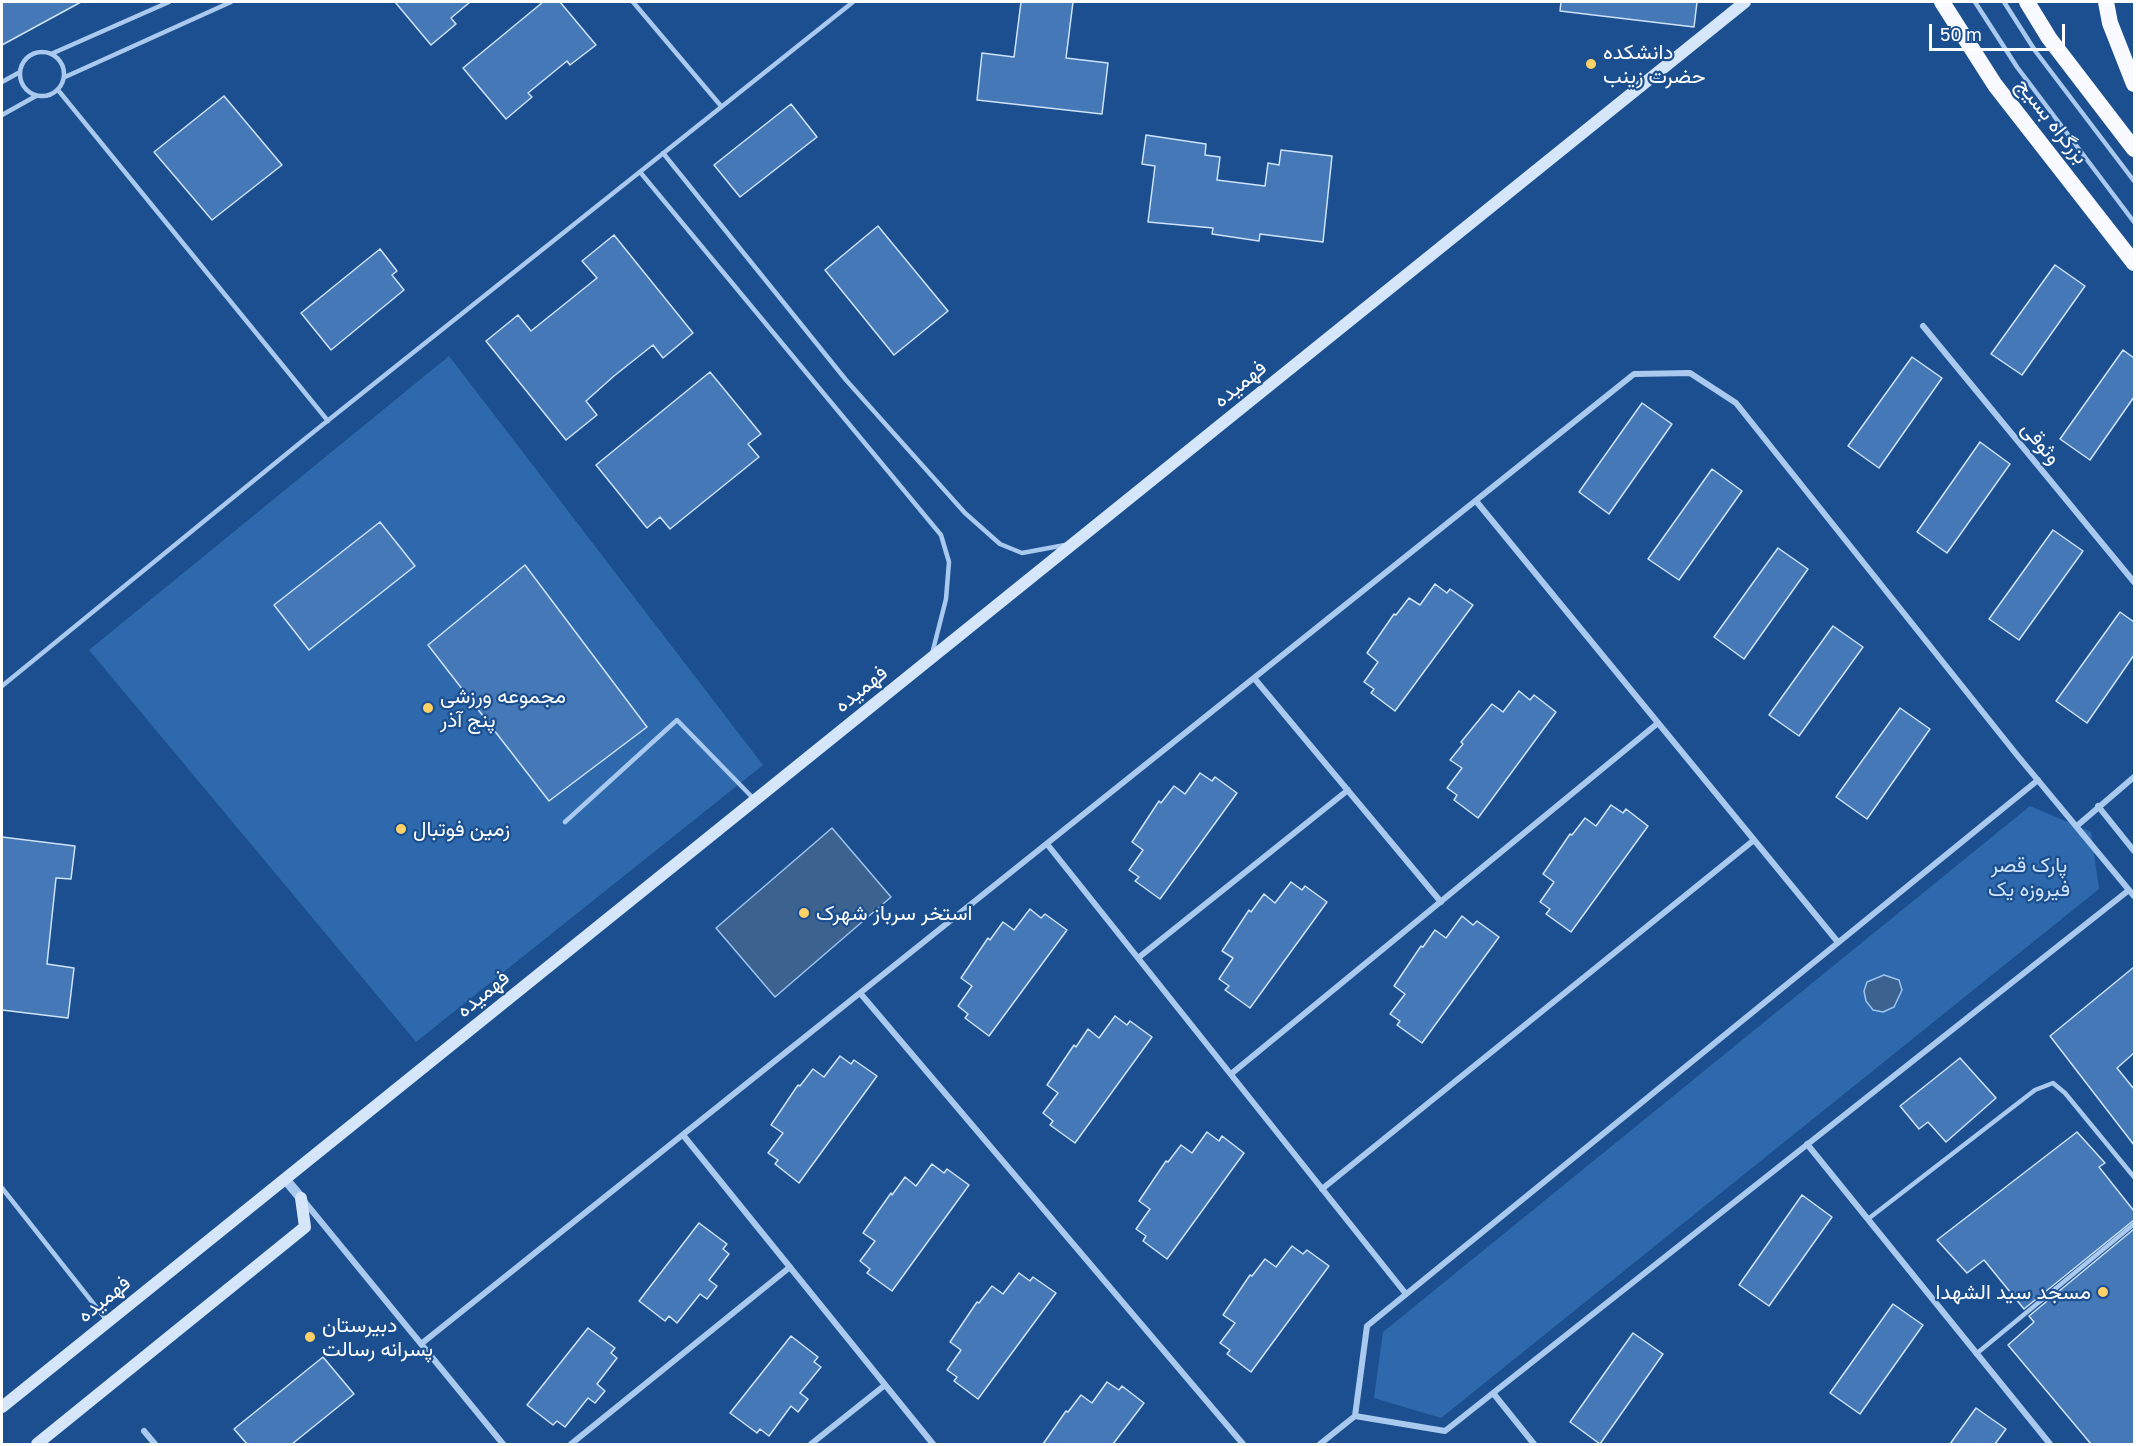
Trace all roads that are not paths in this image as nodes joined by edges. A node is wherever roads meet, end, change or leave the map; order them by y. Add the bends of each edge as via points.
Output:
1 (169, 2) edge
2 (231, 2) edge
3 (633, 2) edge
4 (853, 2) edge
5 (1745, 2) edge
6 (1942, 2) edge
7 (1975, 2) edge
8 (2004, 2) edge
9 (2027, 2) edge
10 (2106, 2) edge
11 (51, 54) junction
12 (20, 72) junction
13 (64, 76) junction
14 (2, 82) edge
15 (2134, 84) edge
16 (58, 90) junction
17 (36, 96) junction
18 (720, 106) junction
19 (2, 115) edge
20 (2134, 149) edge
21 (663, 153) junction
22 (640, 172) junction
23 (2134, 181) edge
24 (2134, 222) edge
25 (2134, 263) edge
26 (1923, 326) dead end
27 (328, 421) junction
28 (1476, 501) junction
29 (1073, 544) junction
30 (2134, 582) edge
31 (930, 659) junction
32 (1254, 678) junction
33 (2, 687) edge
34 (1658, 723) junction
35 (2134, 777) edge
36 (2038, 780) junction
37 (1348, 790) junction
38 (755, 800) junction
39 (2098, 806) junction
40 (564, 822) dead end
41 (2078, 825) junction
42 (1754, 840) junction
43 (1047, 844) junction
44 (2134, 851) edge
45 (2129, 890) junction
46 (2134, 896) edge
47 (1441, 902) junction
48 (1837, 941) junction
49 (1138, 958) junction
50 (860, 993) junction
51 (1231, 1074) junction
52 (683, 1135) junction
53 (1807, 1144) junction
54 (2134, 1177) edge
55 (285, 1179) junction
56 (2, 1188) edge
57 (1322, 1189) junction
58 (301, 1198) junction
59 (1868, 1219) junction
60 (2134, 1224) edge
61 (790, 1267) junction
62 (1406, 1294) junction
63 (108, 1322) junction
64 (421, 1344) junction
65 (1976, 1354) junction
66 (885, 1385) junction
67 (1493, 1393) junction
68 (2, 1407) edge
69 (1355, 1416) junction
70 (144, 1431) dead end
71 (37, 1444) edge
72 (155, 1444) edge
73 (503, 1444) edge
74 (571, 1444) edge
75 (812, 1444) edge
76 (933, 1444) edge
77 (1243, 1444) edge
78 (1320, 1444) edge
79 (1534, 1444) edge
80 (2050, 1444) edge

1 - 11 lane
2 - 13 lane
3 - 18 lane
4 - 18 lane
5 - 29 main road, فهمیده
6 - 25 highway, بزرگراه بسیج via 1995,85
7 - 24 lane via 2017,67
8 - 23 lane via 2036,52
9 - 20 highway via 2049,38
10 - 15 highway via 2110,23
11 - 12 lane via 31,55
11 - 13 lane via 62,63
12 - 14 lane
12 - 17 lane via 24,87
13 - 16 lane
16 - 17 lane
16 - 27 lane
17 - 19 lane
18 - 21 lane
21 - 22 lane
21 - 29 lane via 846,380 965,513 1000,544 1022,553
22 - 27 lane
22 - 31 lane via 941,536 949,562 946,599
26 - 30 street, وثوقی
27 - 33 lane
28 - 32 street
28 - 34 street
28 - 36 street via 1634,374 1689,373 1736,403
29 - 31 main road, فهمیده
31 - 38 main road, فهمیده
32 - 37 street
32 - 43 street
34 - 42 street
34 - 47 street
35 - 39 street
36 - 41 street
36 - 48 street
37 - 47 street
37 - 49 street
38 - 40 lane via 677,720
38 - 55 main road, فهمیده
39 - 41 street
39 - 44 street
41 - 45 street
42 - 48 street
42 - 57 street
43 - 49 street
43 - 50 street
45 - 46 street
45 - 53 street
47 - 51 street
48 - 62 street
49 - 51 street
50 - 52 street
50 - 77 street
51 - 57 street
52 - 61 street
52 - 64 street
53 - 59 street
53 - 67 street
54 - 59 lane via 2053,1083 2035,1090
55 - 58 street
55 - 63 main road, فهمیده
56 - 63 lane
57 - 62 street
58 - 64 street
58 - 71 main road via 305,1227
59 - 65 street
60 - 65 lane
61 - 66 street
61 - 74 street
62 - 69 street via 1367,1326
63 - 68 main road, فهمیده
64 - 73 street
65 - 80 street
66 - 75 street
66 - 76 street
67 - 69 street via 1444,1431
67 - 79 street
69 - 78 street
70 - 72 street

